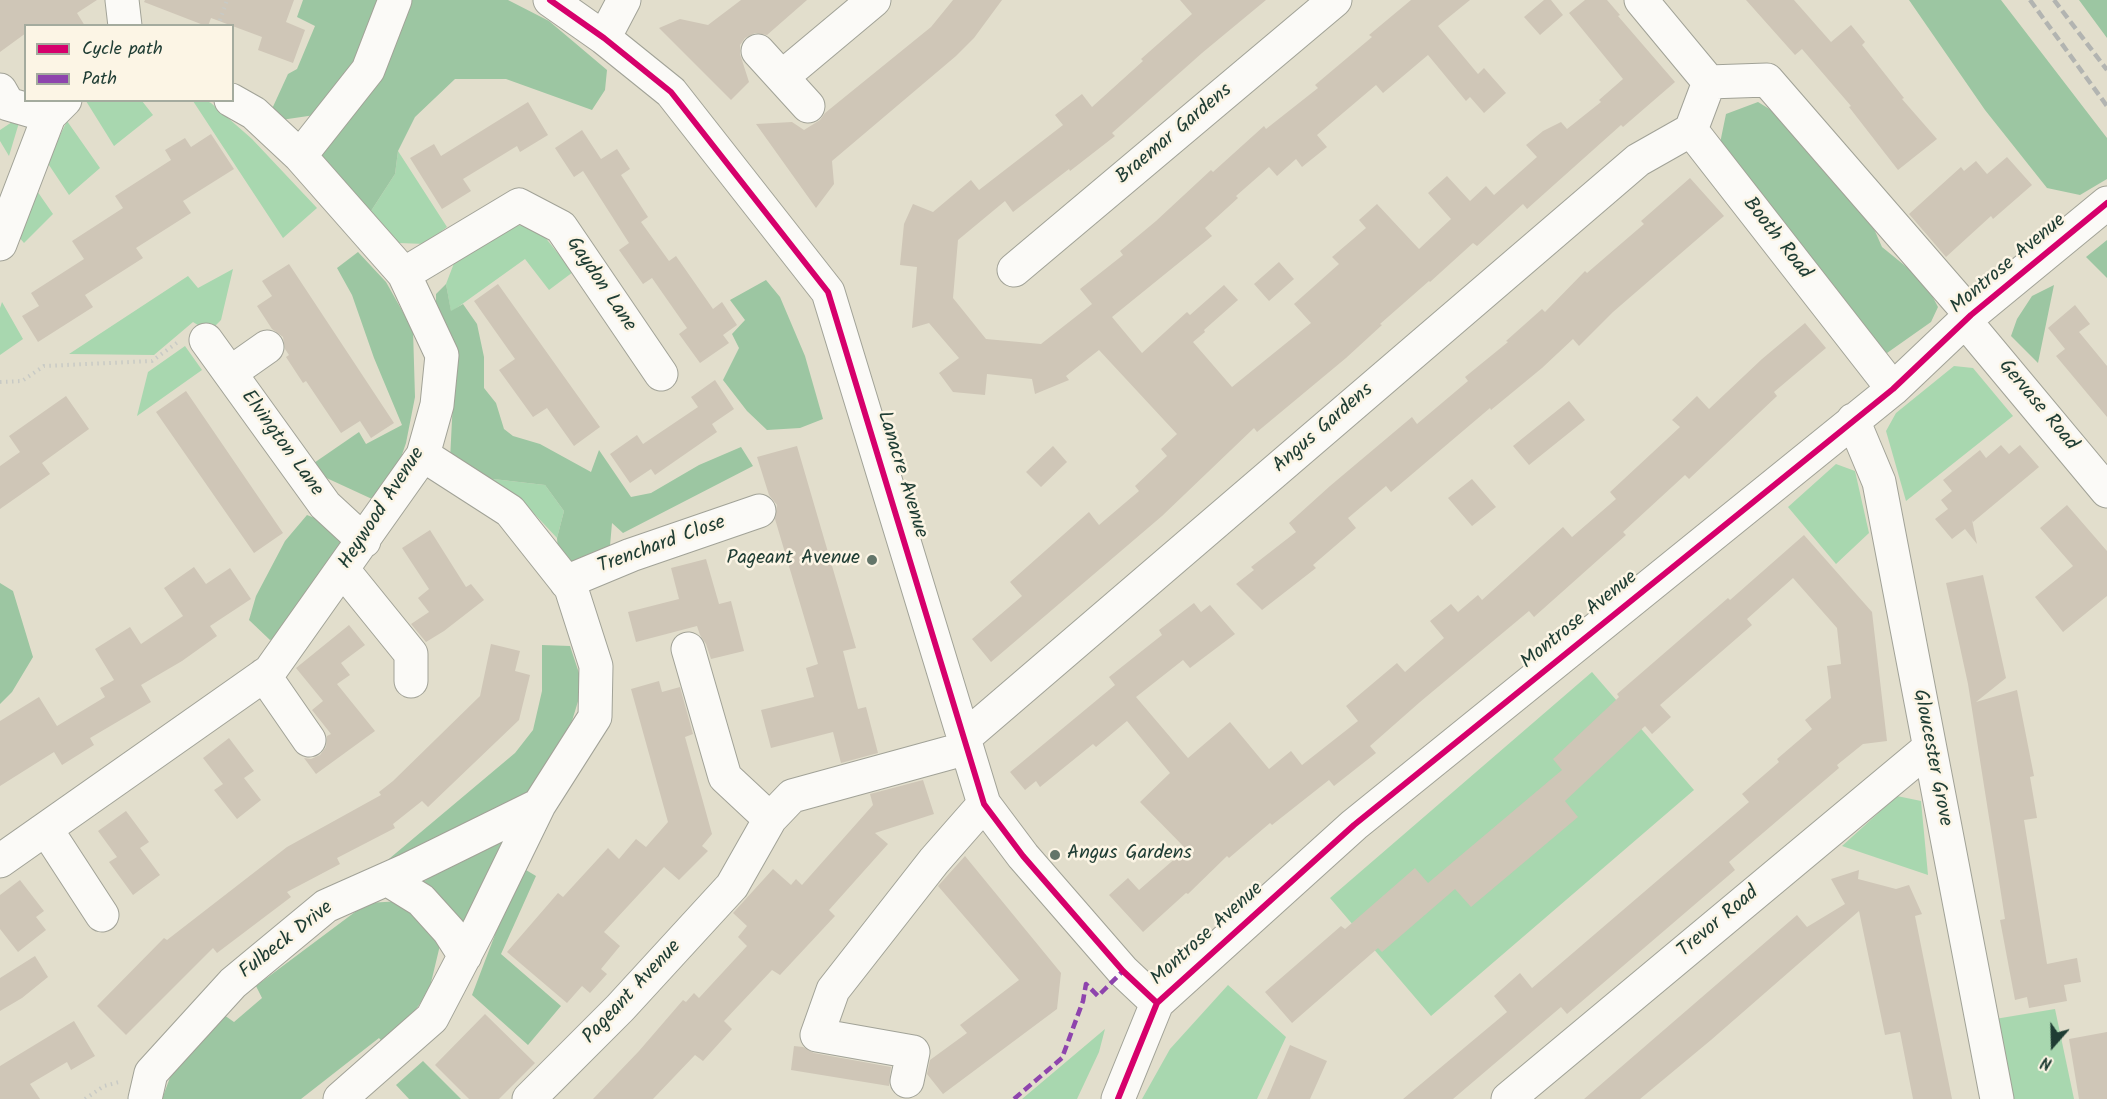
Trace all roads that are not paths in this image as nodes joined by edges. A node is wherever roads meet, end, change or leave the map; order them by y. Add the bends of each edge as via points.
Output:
1 (122, 0) edge
2 (395, 0) edge
3 (550, 0) edge
4 (624, 0) edge
5 (874, 0) edge
6 (1335, 0) edge
7 (1641, 0) edge
8 (125, 24) edge
9 (604, 38) junction
10 (758, 51) dead end
11 (782, 77) junction
12 (1709, 82) junction
13 (0, 90) edge
14 (234, 102) edge
15 (808, 106) dead end
16 (57, 108) edge
17 (1691, 130) junction
18 (300, 156) junction
19 (2107, 203) edge
20 (0, 244) edge
21 (1014, 270) dead end
22 (404, 274) junction
23 (1969, 319) junction
24 (206, 340) road end
25 (267, 347) dead end
26 (230, 373) junction
27 (661, 374) dead end
28 (1893, 389) junction
29 (1853, 420) junction
30 (423, 455) junction
31 (2107, 491) edge
32 (759, 511) dead end
33 (364, 541) junction
34 (343, 570) junction
35 (566, 582) junction
36 (688, 649) dead end
37 (264, 675) junction
38 (411, 681) dead end
39 (309, 740) dead end
40 (965, 743) junction
41 (1929, 748) junction
42 (984, 804) junction
43 (539, 805) junction
44 (770, 819) junction
45 (46, 829) junction
46 (0, 861) edge
47 (387, 879) junction
48 (102, 915) dead end
49 (465, 956) junction
50 (1157, 1004) junction
51 (907, 1081) dead end
52 (145, 1099) edge
53 (340, 1099) edge
54 (529, 1099) edge
55 (1118, 1099) edge
56 (1508, 1099) edge
57 (1997, 1099) edge

1 - 8 street
2 - 18 street via 368,70
3 - 9 street, Lanacre Avenue
4 - 9 street
5 - 11 street
6 - 21 street, Braemar Gardens
7 - 12 street
9 - 40 street, Lanacre Avenue via 671,92 828,292
10 - 11 street
11 - 15 street
12 - 17 street
12 - 23 street via 1767,80
13 - 16 street via 8,104
14 - 18 street, Heywood Avenue via 254,113
16 - 20 street
17 - 28 street, Booth Road
17 - 40 street, Angus Gardens via 1638,160
18 - 22 street, Heywood Avenue
19 - 23 street, Montrose Avenue
22 - 27 street, Gaydon Lane via 519,205 561,227
22 - 30 street, Heywood Avenue via 442,355 436,405
23 - 28 street, Montrose Avenue
23 - 31 street, Gervase Road
24 - 26 street, Elvington Lane
25 - 26 street
26 - 33 street, Elvington Lane via 325,505
28 - 29 street, Montrose Avenue
29 - 41 street, Gloucester Grove via 1880,482
29 - 50 street, Montrose Avenue via 1354,825
30 - 33 street, Heywood Avenue
30 - 35 street via 510,511
32 - 35 street, Trenchard Close
33 - 34 street, Heywood Avenue
34 - 37 street, Heywood Avenue
34 - 38 street via 411,654
35 - 43 street via 596,666 595,717
36 - 44 street via 725,777
37 - 39 street
37 - 45 street, Heywood Avenue
40 - 42 street, Lanacre Avenue
40 - 44 street, Pageant Avenue via 792,796
41 - 56 street, Trevor Road
41 - 57 street, Gloucester Grove
42 - 50 street, Lanacre Avenue via 1023,856 1123,971
42 - 51 street via 833,990 817,1035 912,1052
43 - 47 street, Fulbeck Drive
43 - 49 street
44 - 54 street, Pageant Avenue via 732,886 620,1008
45 - 46 street, Heywood Avenue
45 - 48 street
47 - 49 street via 421,900
47 - 52 street, Fulbeck Drive via 326,906 233,983 151,1073
49 - 53 street via 432,1018
50 - 55 street, Montrose Avenue

